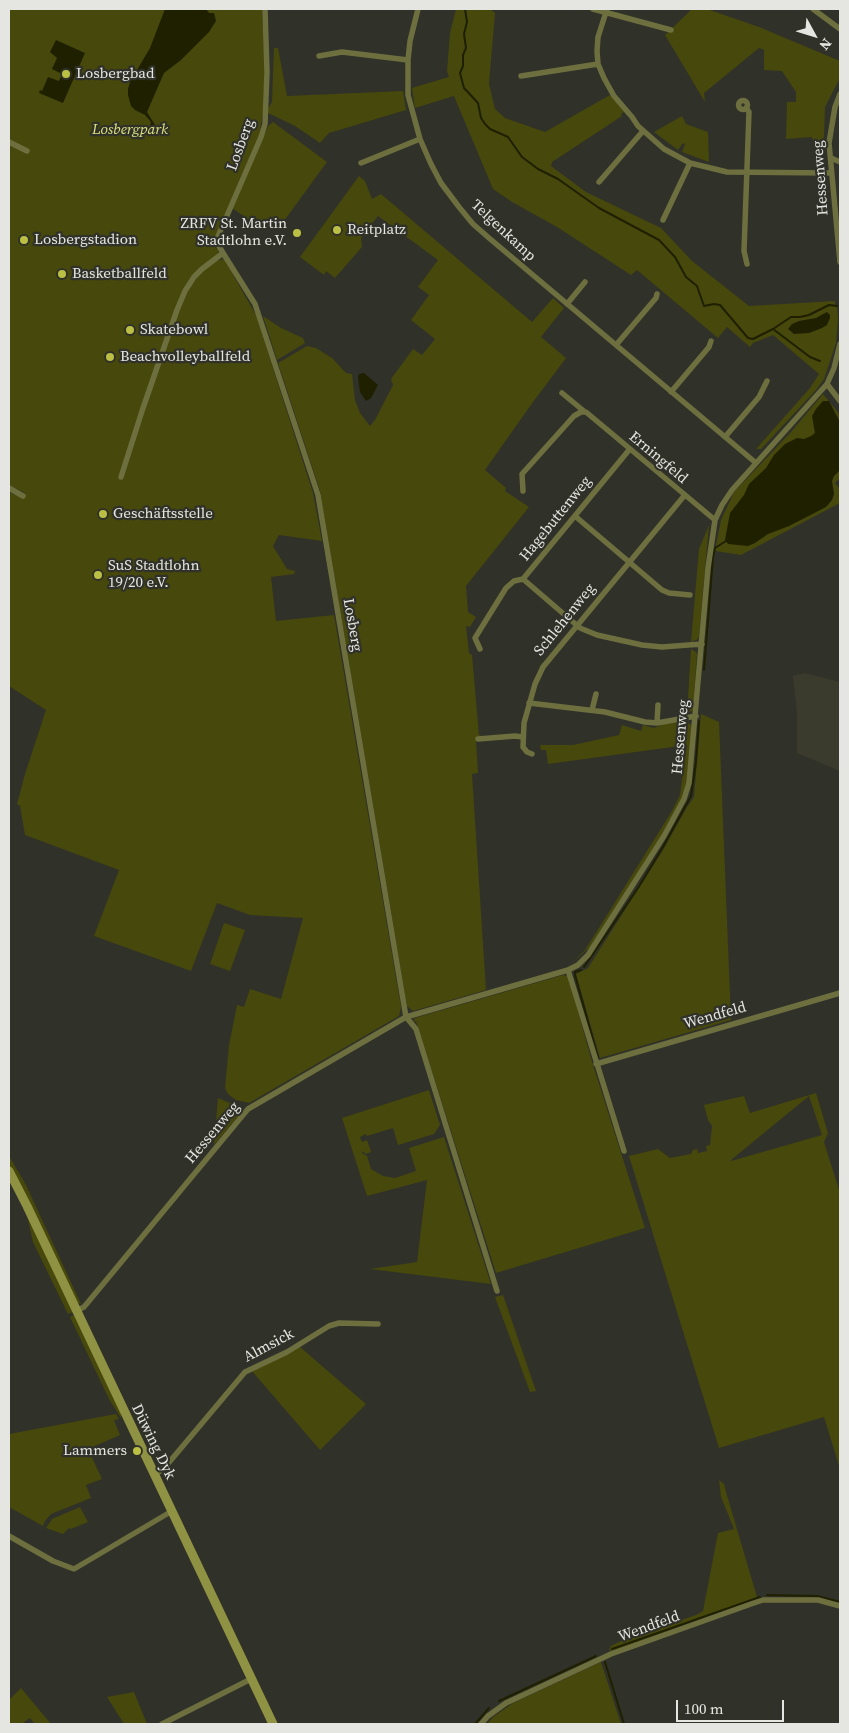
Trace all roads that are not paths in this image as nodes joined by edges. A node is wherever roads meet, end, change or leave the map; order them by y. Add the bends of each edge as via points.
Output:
1 (265, 9) edge
2 (418, 9) edge
3 (592, 9) edge
4 (813, 9) edge
5 (606, 11) edge
6 (671, 30) dead end
7 (840, 30) edge
8 (319, 56) dead end
9 (408, 60) junction
10 (598, 64) junction
11 (521, 76) dead end
12 (840, 94) edge
13 (746, 108) dead end
14 (643, 131) junction
15 (420, 139) junction
16 (9, 142) edge
17 (27, 151) dead end
18 (830, 158) junction
19 (840, 162) edge
20 (361, 163) dead end
21 (690, 163) junction
22 (747, 173) junction
23 (832, 173) junction
24 (599, 182) dead end
25 (663, 220) dead end
26 (223, 253) junction
27 (840, 262) edge
28 (747, 264) dead end
29 (585, 282) dead end
30 (657, 294) dead end
31 (566, 304) junction
32 (711, 341) dead end
33 (840, 344) edge
34 (616, 346) junction
35 (767, 381) dead end
36 (827, 384) junction
37 (671, 392) junction
38 (562, 393) dead end
39 (840, 402) edge
40 (582, 413) junction
41 (725, 437) junction
42 (629, 450) junction
43 (756, 463) junction
44 (121, 477) dead end
45 (9, 488) edge
46 (523, 491) dead end
47 (24, 496) dead end
48 (684, 496) junction
49 (575, 516) junction
50 (715, 520) junction
51 (629, 562) junction
52 (523, 579) junction
53 (690, 595) dead end
54 (576, 625) junction
55 (702, 644) junction
56 (480, 649) dead end
57 (596, 694) dead end
58 (530, 703) junction
59 (658, 705) dead end
60 (592, 710) junction
61 (696, 716) junction
62 (657, 723) junction
63 (523, 737) junction
64 (478, 739) dead end
65 (532, 754) dead end
66 (568, 970) junction
67 (840, 993) edge
68 (406, 1017) junction
69 (596, 1064) junction
70 (624, 1151) dead end
71 (9, 1171) edge
72 (498, 1291) dead end
73 (76, 1311) junction
74 (378, 1324) dead end
75 (153, 1473) junction
76 (172, 1511) junction
77 (9, 1536) edge
78 (840, 1606) edge
79 (251, 1679) junction
80 (162, 1724) edge
81 (273, 1724) edge
82 (480, 1724) edge

1 - 26 street, Losberg via 267,72 264,124 216,242
2 - 9 street, Telgenkamp
3 - 5 street
4 - 7 street
5 - 6 street
5 - 10 street via 598,37
8 - 9 street via 342,52
9 - 15 street, Telgenkamp via 408,95
10 - 11 street
10 - 14 street via 614,96
12 - 18 street, Hessenweg via 829,143
13 - 22 street via 749,112
14 - 21 street via 664,149
14 - 24 street
15 - 20 street
15 - 31 street, Telgenkamp via 441,183 473,224
16 - 17 street
18 - 19 street
18 - 23 street, Hessenweg
21 - 22 street
21 - 25 street
22 - 23 street
22 - 28 street via 744,251
23 - 27 street, Hessenweg
26 - 44 street via 194,277 182,297
26 - 68 street, Losberg via 255,304 318,496
29 - 31 street
30 - 34 street
31 - 34 street, Telgenkamp
32 - 37 street
33 - 36 street, Hessenweg
34 - 37 street, Telgenkamp
35 - 41 street via 759,397
36 - 39 street
36 - 43 street, Hessenweg
37 - 41 street, Telgenkamp
38 - 40 street, Erningfeld
40 - 42 street, Erningfeld
40 - 46 street via 574,416 522,474
41 - 43 street, Telgenkamp
42 - 48 street, Erningfeld
42 - 49 street, Hagebuttenweg
43 - 50 street, Hessenweg via 732,490
45 - 47 street
48 - 50 street, Erningfeld
48 - 51 street, Schlehenweg
49 - 51 street
49 - 52 street, Hagebuttenweg
50 - 55 street, Hessenweg
51 - 53 street via 665,592
51 - 54 street, Schlehenweg
52 - 54 street
52 - 56 street, Hagebuttenweg via 508,585 475,638
54 - 55 street via 609,639 642,645
54 - 58 street, Schlehenweg via 543,666
55 - 61 street, Hessenweg
57 - 60 street
58 - 60 street
58 - 63 street, Schlehenweg
59 - 62 street
60 - 62 street
61 - 62 street
61 - 66 street, Hessenweg via 689,783 678,812 588,955
63 - 64 street
63 - 65 street via 523,747
66 - 68 street, Hessenweg
66 - 69 street
67 - 69 street, Wendfeld
68 - 72 street via 416,1029
68 - 73 street, Hessenweg via 248,1109 84,1307
69 - 70 street
71 - 73 street, Düwing Dyk
73 - 75 street, Düwing Dyk
74 - 75 street, Almsick via 339,1323 329,1326 287,1352 245,1372 166,1466
75 - 76 street, Düwing Dyk
76 - 77 street via 74,1569
76 - 79 street, Düwing Dyk
78 - 82 street, Wendfeld via 818,1600 762,1600 611,1654 506,1703
79 - 80 street
79 - 81 street, Düwing Dyk

